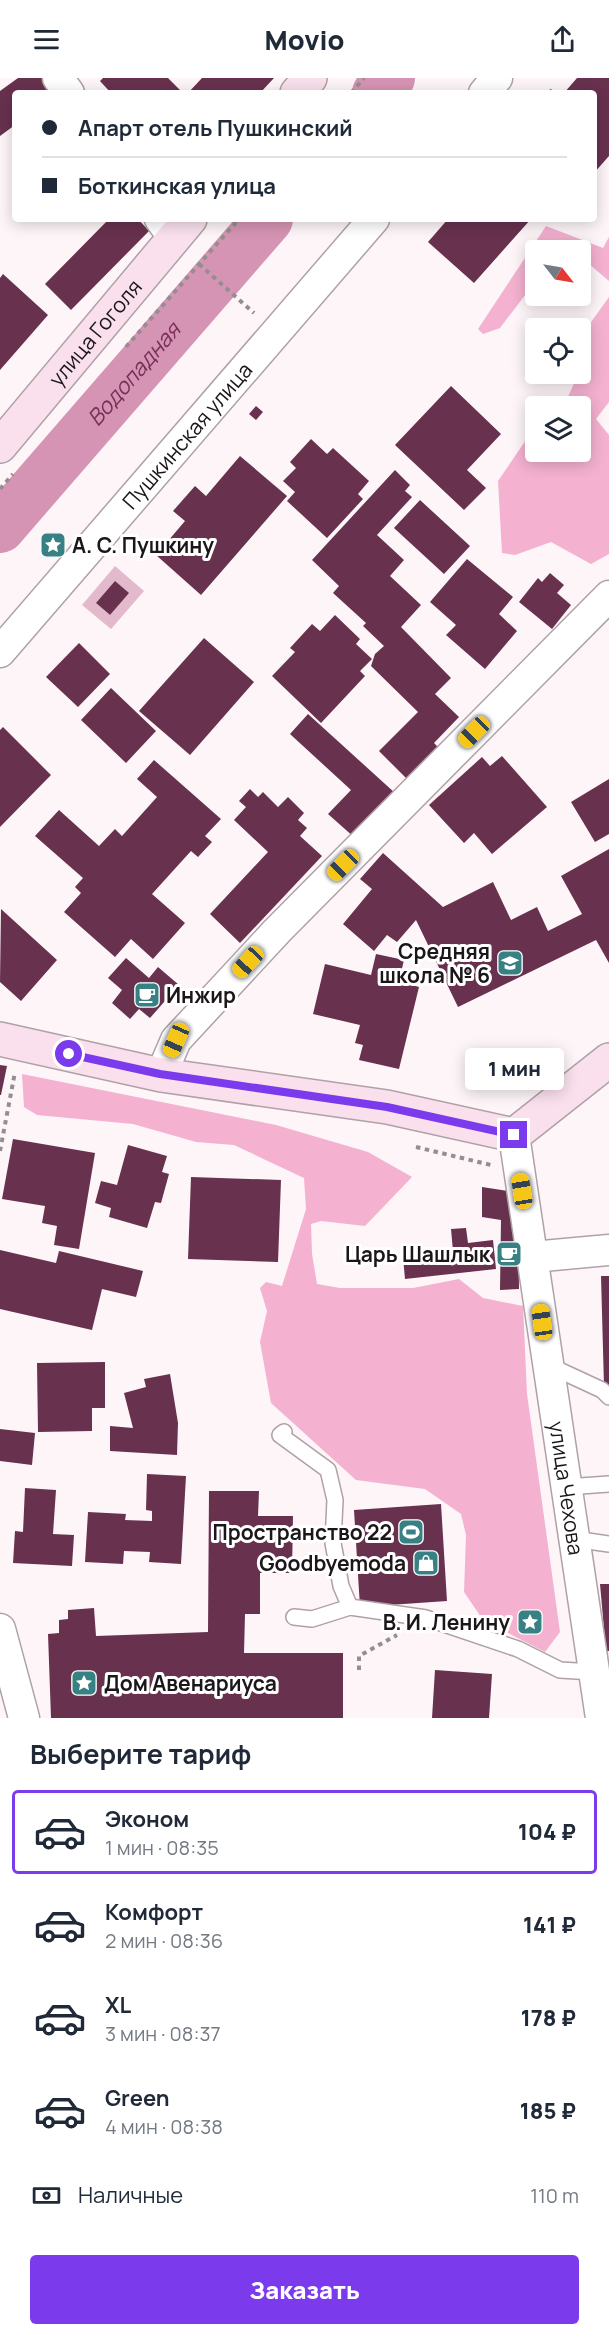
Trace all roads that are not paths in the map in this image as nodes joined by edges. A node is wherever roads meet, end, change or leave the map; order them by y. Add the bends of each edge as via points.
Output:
1 (310, 78) edge
2 (498, 78) edge
3 (300, 90) edge
4 (487, 90) edge
5 (371, 222) edge
6 (175, 225) edge
7 (0, 446) edge
8 (609, 596) edge
9 (0, 652) edge
10 (0, 1040) edge
11 (609, 1060) edge
12 (160, 1074) junction
13 (514, 1135) junction
14 (609, 1250) edge
15 (532, 1257) junction
16 (548, 1365) junction
17 (609, 1397) edge
18 (284, 1432) dead end
19 (609, 1484) edge
20 (566, 1487) junction
21 (573, 1539) junction
22 (609, 1544) edge
23 (350, 1607) junction
24 (294, 1617) dead end
25 (0, 1629) edge
26 (593, 1672) junction
27 (24, 1718) edge
28 (601, 1718) edge

1 - 3 main road
2 - 4 street
5 - 9 street, Пушкинская улица
6 - 7 main road, улица Гоголя
8 - 12 street via 277,931 176,1040
10 - 12 main road
11 - 13 main road
12 - 13 main road via 387,1107
13 - 15 street, улица Чехова
14 - 15 street
15 - 16 street, улица Чехова
16 - 17 lane
16 - 20 street, улица Чехова
18 - 23 lane via 280,1435 328,1470 335,1500 333,1543 341,1586
19 - 20 lane
20 - 21 street, улица Чехова
21 - 22 lane
21 - 26 street, улица Чехова
23 - 24 lane via 312,1619
23 - 26 lane via 426,1618 518,1649 560,1670
25 - 27 street
26 - 28 street, улица Чехова

